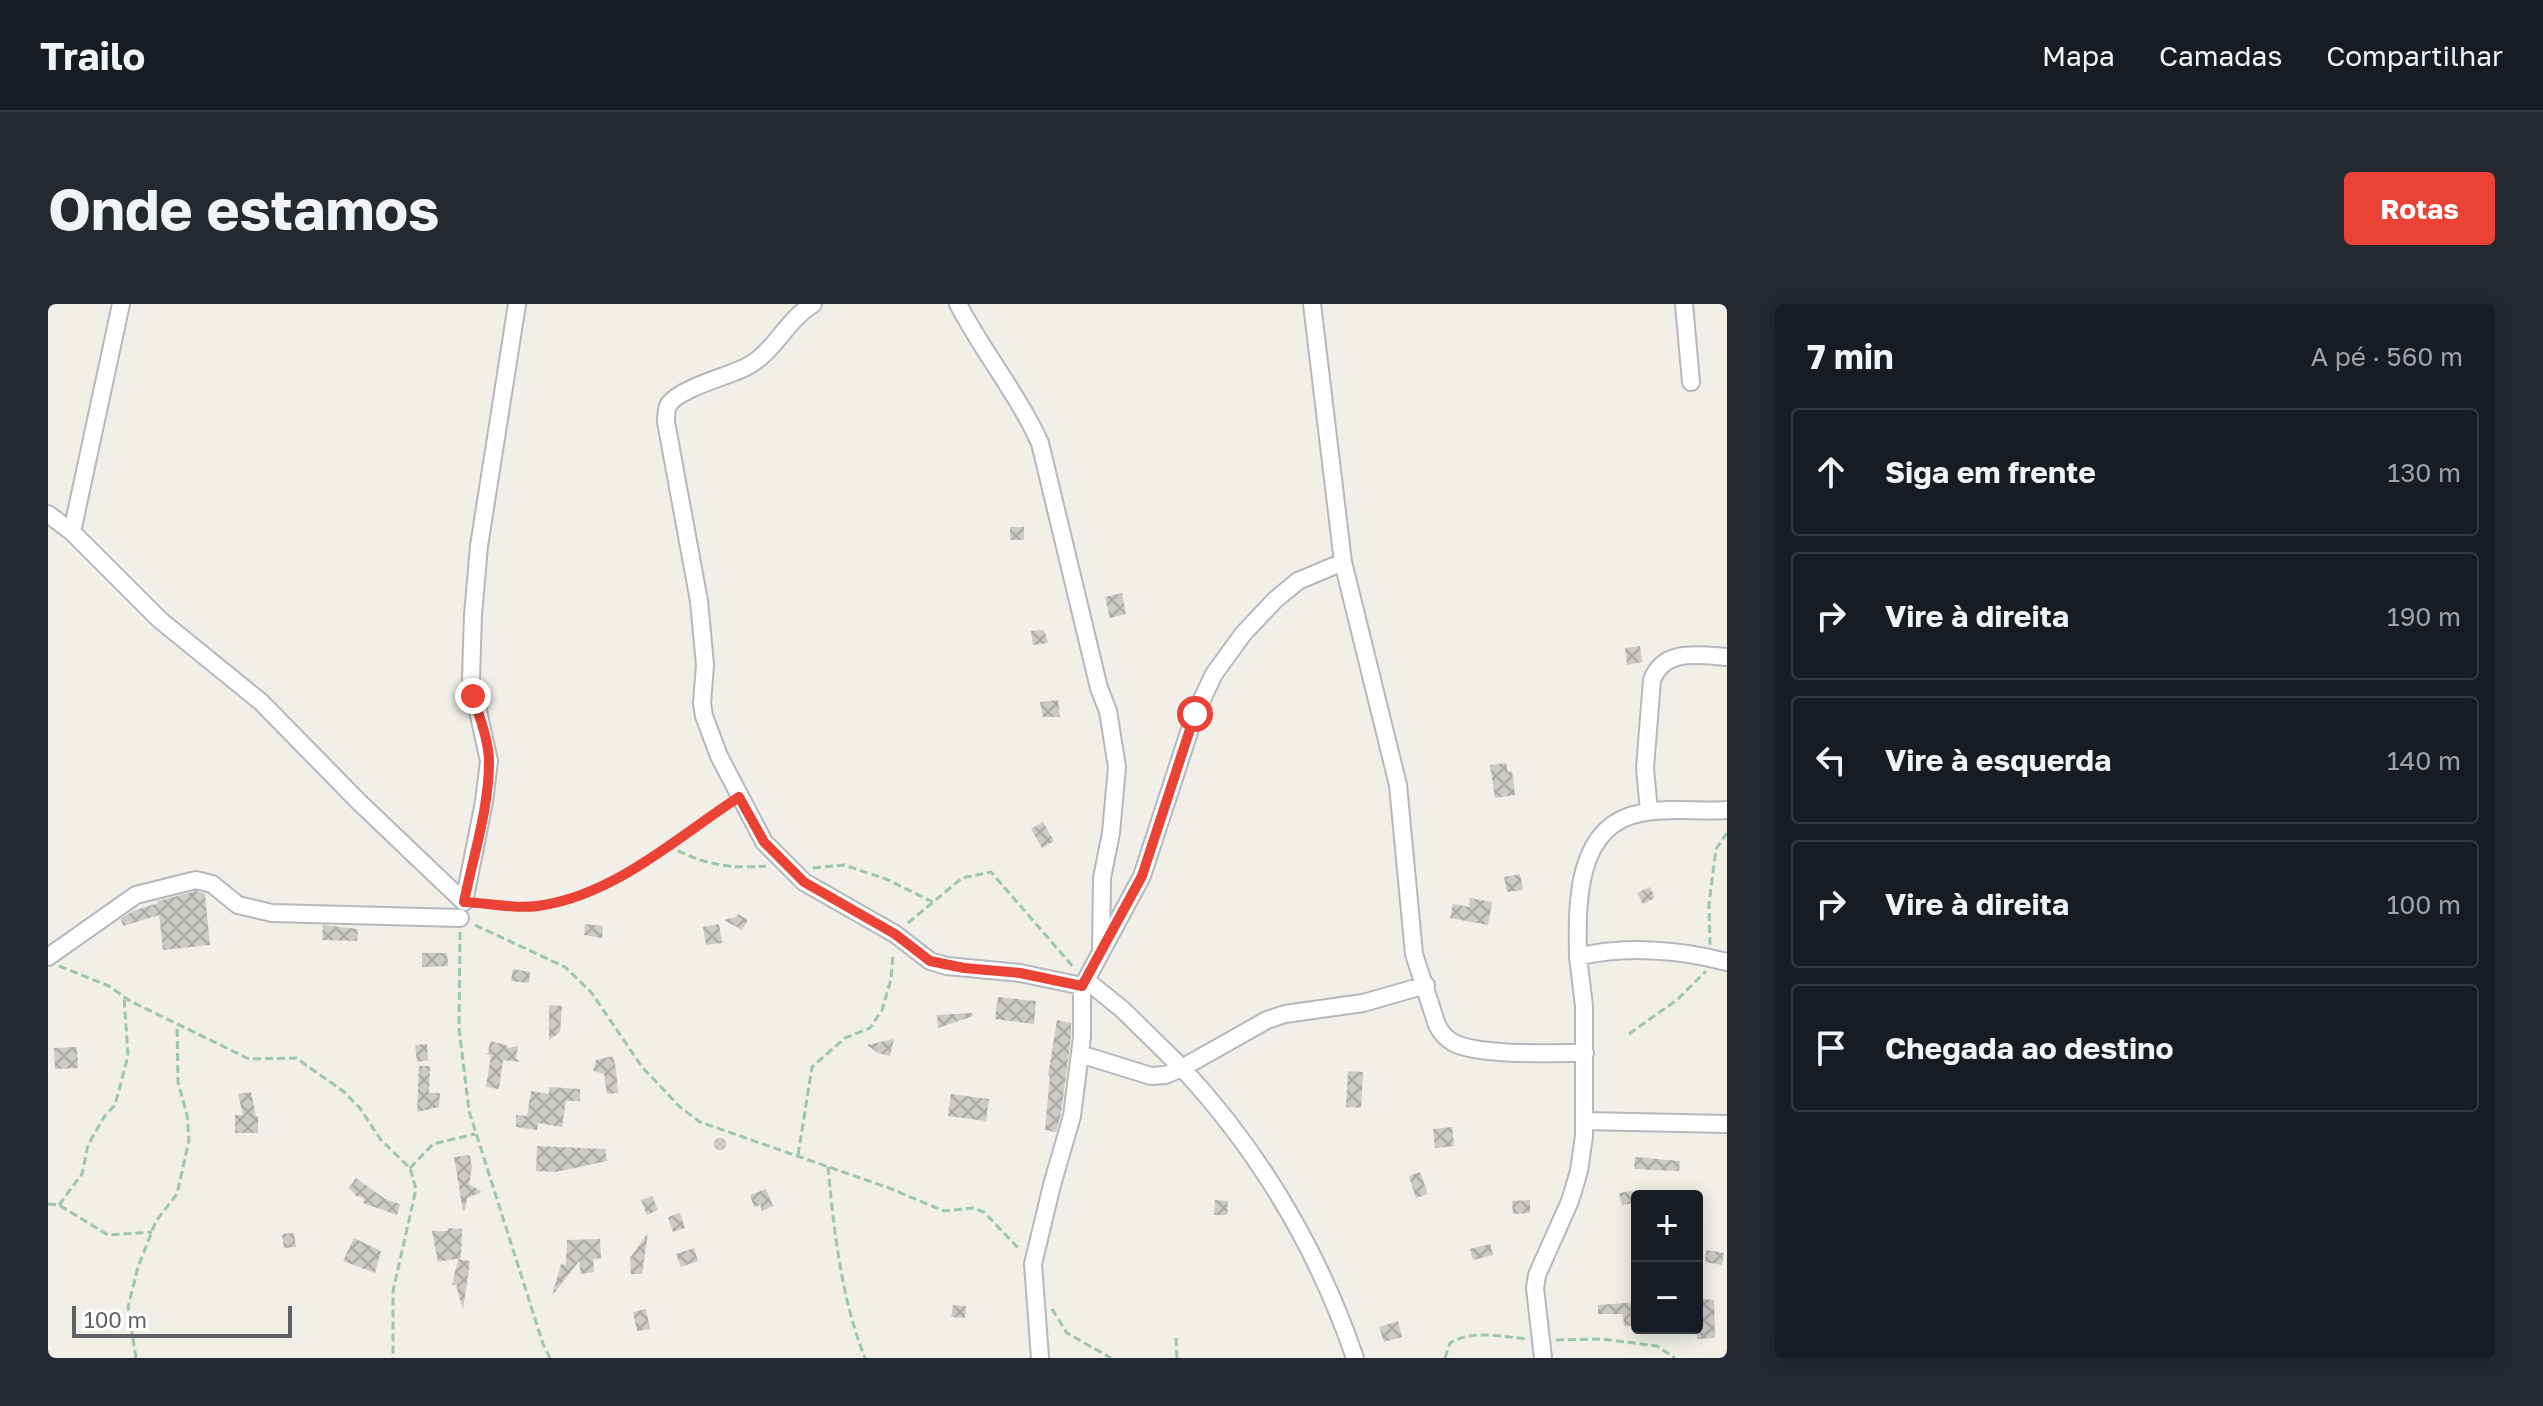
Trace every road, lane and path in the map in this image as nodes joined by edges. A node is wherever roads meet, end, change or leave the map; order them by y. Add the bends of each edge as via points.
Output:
1 (121, 304) edge
2 (517, 304) edge
3 (813, 304) edge
4 (958, 304) edge
5 (1312, 304) edge
6 (1684, 304) edge
7 (1691, 382) dead end
8 (48, 514) edge
9 (72, 532) junction
10 (1343, 562) junction
11 (1727, 657) edge
12 (739, 797) junction
13 (1727, 810) edge
14 (1649, 811) junction
15 (462, 910) junction
16 (895, 934) junction
17 (1101, 952) junction
18 (1578, 957) junction
19 (48, 959) edge
20 (1727, 962) edge
21 (1084, 983) junction
22 (1426, 985) junction
23 (124, 996) junction
24 (177, 1025) junction
25 (1585, 1053) junction
26 (1080, 1054) junction
27 (1182, 1068) junction
28 (1584, 1121) junction
29 (1727, 1124) edge
30 (476, 1134) junction
31 (798, 1156) junction
32 (828, 1167) junction
33 (410, 1168) junction
34 (48, 1204) edge
35 (59, 1205) junction
36 (152, 1232) junction
37 (1033, 1264) junction
38 (1050, 1306) dead end
39 (1176, 1338) dead end
40 (1541, 1340) junction
41 (136, 1358) edge
42 (393, 1358) edge
43 (550, 1358) edge
44 (865, 1358) edge
45 (1040, 1358) edge
46 (1111, 1358) edge
47 (1177, 1358) edge
48 (1355, 1358) edge
49 (1445, 1358) edge
50 (1543, 1358) edge
51 (1675, 1358) edge

1 - 9 street
2 - 15 street via 474,601 471,679 489,761
3 - 12 street via 760,358 670,402 666,414 699,601 704,716
4 - 17 street via 1040,443 1108,711 1117,767 1102,878
5 - 10 street
6 - 7 street
8 - 9 street
9 - 15 street via 160,620 261,702
10 - 17 street via 1298,581 1275,600 1214,674 1195,714 1142,876
10 - 22 street via 1398,785 1414,954
11 - 14 street via 1673,658 1655,671 1645,768
12 - 15 path via 627,872 576,897 542,906
12 - 16 street via 764,842 804,882
13 - 14 street
14 - 18 street via 1624,816 1612,825 1583,870
15 - 19 street via 272,913 238,905 212,884 196,880 136,895
15 - 30 path via 459,1028
15 - 31 path via 565,967 591,992 642,1067 700,1122
16 - 21 street via 930,961 947,966
16 - 21 path via 962,878 991,872
16 - 31 path via 882,1010 870,1028 845,1038 812,1067
17 - 21 street
18 - 20 street via 1674,951
18 - 25 street
19 - 23 path
21 - 26 street
21 - 27 street via 1123,1010
22 - 25 street via 1437,1025 1453,1042 1477,1051
22 - 27 street via 1363,1003 1267,1020
23 - 24 path
23 - 35 path via 128,1056 115,1105 88,1145 82,1174
24 - 33 path via 249,1059 296,1058 343,1091
24 - 36 path via 178,1082 189,1140 177,1194
25 - 28 street
26 - 27 street via 1151,1076
26 - 37 street via 1072,1116
27 - 48 street via 1234,1129 1287,1208 1332,1297
28 - 29 street
28 - 40 street via 1570,1201 1537,1275
30 - 33 path via 433,1144
30 - 43 path
31 - 32 path
32 - 37 path via 944,1211 984,1212
32 - 44 path via 834,1234
33 - 42 path via 416,1189 393,1291
34 - 35 path
35 - 36 path via 108,1235
36 - 41 path via 128,1307
37 - 45 street
38 - 46 path via 1067,1333
39 - 47 path
40 - 49 path via 1461,1336 1450,1343
40 - 50 street
40 - 51 path via 1602,1339 1657,1346

